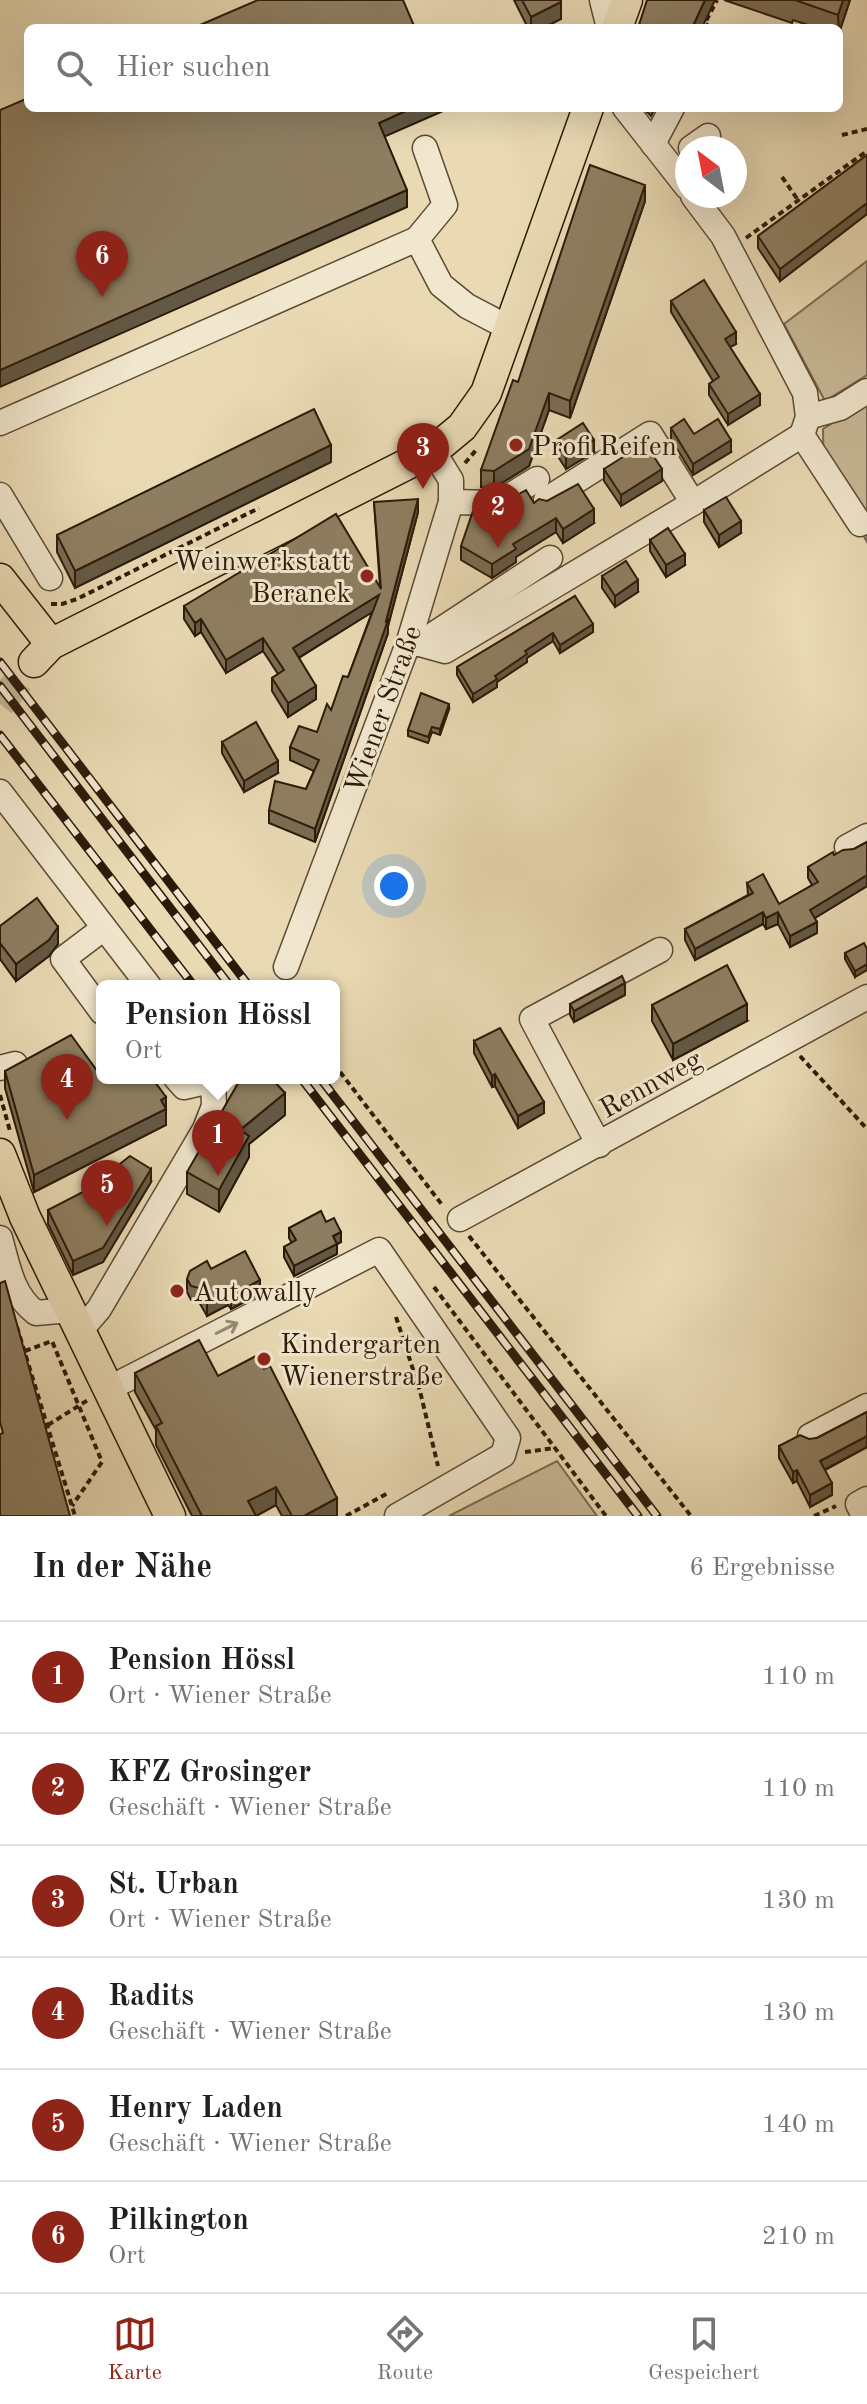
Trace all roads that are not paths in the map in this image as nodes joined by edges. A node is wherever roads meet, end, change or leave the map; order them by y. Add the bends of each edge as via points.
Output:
1 (602, 0) edge
2 (627, 0) edge
3 (608, 24) edge
4 (618, 24) edge
5 (587, 112) edge
6 (628, 112) edge
7 (670, 112) edge
8 (653, 144) junction
9 (675, 147) edge
10 (425, 148) dead end
11 (702, 208) edge
12 (417, 239) junction
13 (511, 329) junction
14 (867, 391) edge
15 (0, 423) edge
16 (805, 426) junction
17 (433, 451) junction
18 (0, 495) edge
19 (451, 502) junction
20 (693, 503) junction
21 (860, 524) dead end
22 (550, 558) dead end
23 (0, 579) edge
24 (48, 590) road end
25 (414, 643) junction
26 (0, 792) edge
27 (104, 928) junction
28 (660, 950) dead end
29 (286, 967) dead end
30 (144, 980) edge
31 (867, 997) edge
32 (96, 1004) edge
33 (213, 1084) edge
34 (599, 1145) junction
35 (0, 1154) edge
36 (460, 1219) road end
37 (0, 1238) edge
38 (75, 1321) junction
39 (108, 1389) junction
40 (867, 1406) edge
41 (810, 1436) edge
42 (170, 1516) edge
43 (397, 1516) edge

1 - 3 street
2 - 4 main road
5 - 13 main road
6 - 8 street
7 - 8 street
8 - 9 street
10 - 12 street via 445,205
11 - 16 street via 731,249 805,393
12 - 13 street via 452,296
12 - 15 street
13 - 17 main road via 486,393 462,427
14 - 16 street
16 - 20 street
16 - 21 street
17 - 19 street via 451,480
17 - 23 main road via 42,653
18 - 24 street
19 - 20 street via 498,503 541,489 650,434
19 - 25 street, Wiener Straße
20 - 25 street via 445,651
22 - 25 street
25 - 29 street, Wiener Straße
26 - 27 street
27 - 30 street
27 - 32 street via 63,959
28 - 34 street via 532,1019
31 - 34 street, Rennweg via 779,1033
33 - 38 street via 214,1106 205,1129 99,1309
34 - 36 street, Rennweg
35 - 38 main road
37 - 38 street via 23,1303 36,1313
38 - 39 main road
39 - 42 main road
39 -> 43 street via 379,1250 508,1438 503,1455
40 - 41 street

